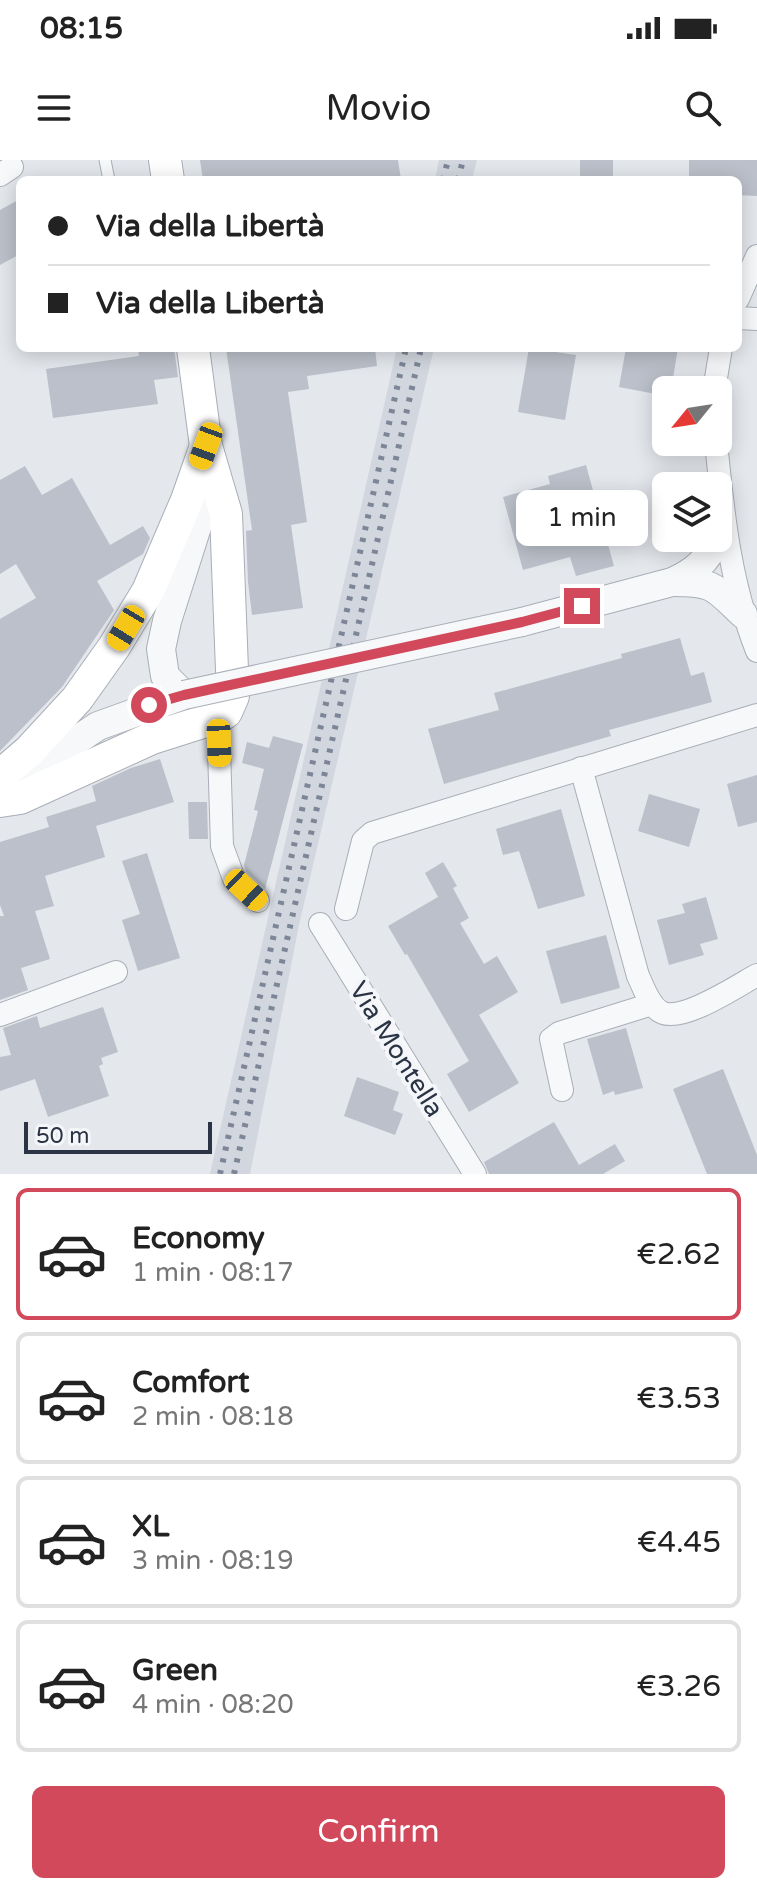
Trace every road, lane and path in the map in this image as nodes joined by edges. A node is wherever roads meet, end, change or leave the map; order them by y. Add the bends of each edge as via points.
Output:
1 (757, 256) edge
2 (742, 290) edge
3 (194, 352) edge
4 (720, 352) edge
5 (716, 376) edge
6 (206, 446) junction
7 (708, 552) edge
8 (726, 552) edge
9 (672, 582) junction
10 (743, 614) junction
11 (757, 651) edge
12 (184, 695) junction
13 (757, 715) edge
14 (218, 717) junction
15 (581, 768) junction
16 (0, 776) edge
17 (0, 792) edge
18 (0, 801) edge
19 (258, 901) dead end
20 (346, 909) dead end
21 (320, 924) dead end
22 (116, 972) dead end
23 (757, 975) edge
24 (652, 1004) junction
25 (0, 1015) edge
26 (562, 1090) dead end
27 (475, 1174) edge

1 - 2 street
3 - 6 main road
4 - 5 street
6 - 12 street via 203,508 161,649 165,676
6 - 14 main road via 226,514 233,696
6 - 16 main road via 148,591 114,647 77,699
7 - 9 street via 693,573
8 - 10 street
9 - 10 street via 715,588
9 - 12 street, bridge via 522,622
10 - 11 street
12 - 17 street via 98,726
13 - 15 street
14 - 18 main road via 152,738 20,798
14 - 19 street via 222,846 234,879
15 - 20 street via 372,833 363,841
15 - 24 street via 638,976
21 - 27 street, Via Montella
22 - 25 street
23 - 24 street via 677,1014 662,1013
24 - 26 street via 551,1039

